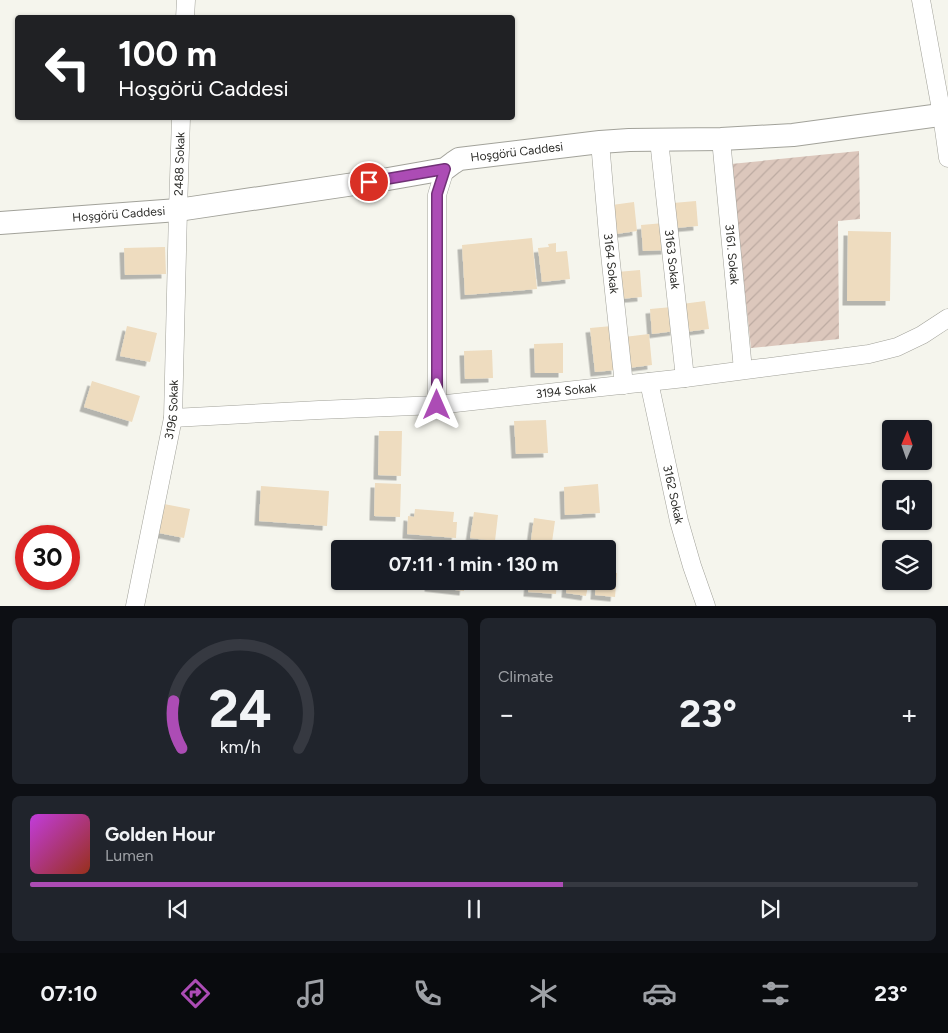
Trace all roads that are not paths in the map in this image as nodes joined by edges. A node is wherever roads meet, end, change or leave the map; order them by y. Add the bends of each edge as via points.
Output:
1 (186, 0) edge
2 (921, 0) edge
3 (185, 15) edge
4 (945, 115) edge
5 (182, 120) edge
6 (721, 139) junction
7 (659, 140) junction
8 (600, 142) junction
9 (948, 158) edge
10 (445, 169) junction
11 (178, 210) junction
12 (0, 223) edge
13 (948, 318) edge
14 (743, 370) junction
15 (685, 378) junction
16 (650, 382) junction
17 (624, 385) junction
18 (437, 405) junction
19 (173, 418) junction
20 (135, 606) edge
21 (706, 606) edge

1 - 3 street
2 - 4 street
4 - 6 street, Hoşgörü Caddesi via 793,135
4 - 9 street
5 - 11 street, 2488 Sokak
6 - 7 street, Hoşgörü Caddesi
6 - 14 street, 3161. Sokak
7 - 8 street, Hoşgörü Caddesi
7 - 15 street, 3163 Sokak
8 - 10 street, Hoşgörü Caddesi via 459,159
8 - 17 street, 3164 Sokak
10 - 11 street, Hoşgörü Caddesi
10 - 18 street via 437,194
11 - 12 street, Hoşgörü Caddesi
11 - 19 street, 3196 Sokak
13 - 14 street, 3194 Sokak via 897,347 869,354
14 - 15 street, 3194 Sokak
15 - 16 street, 3194 Sokak
16 - 17 street, 3194 Sokak
16 - 21 street, 3162 Sokak via 679,521
17 - 18 street, 3194 Sokak
18 - 19 street, 3194 Sokak
19 - 20 street, 3196 Sokak

